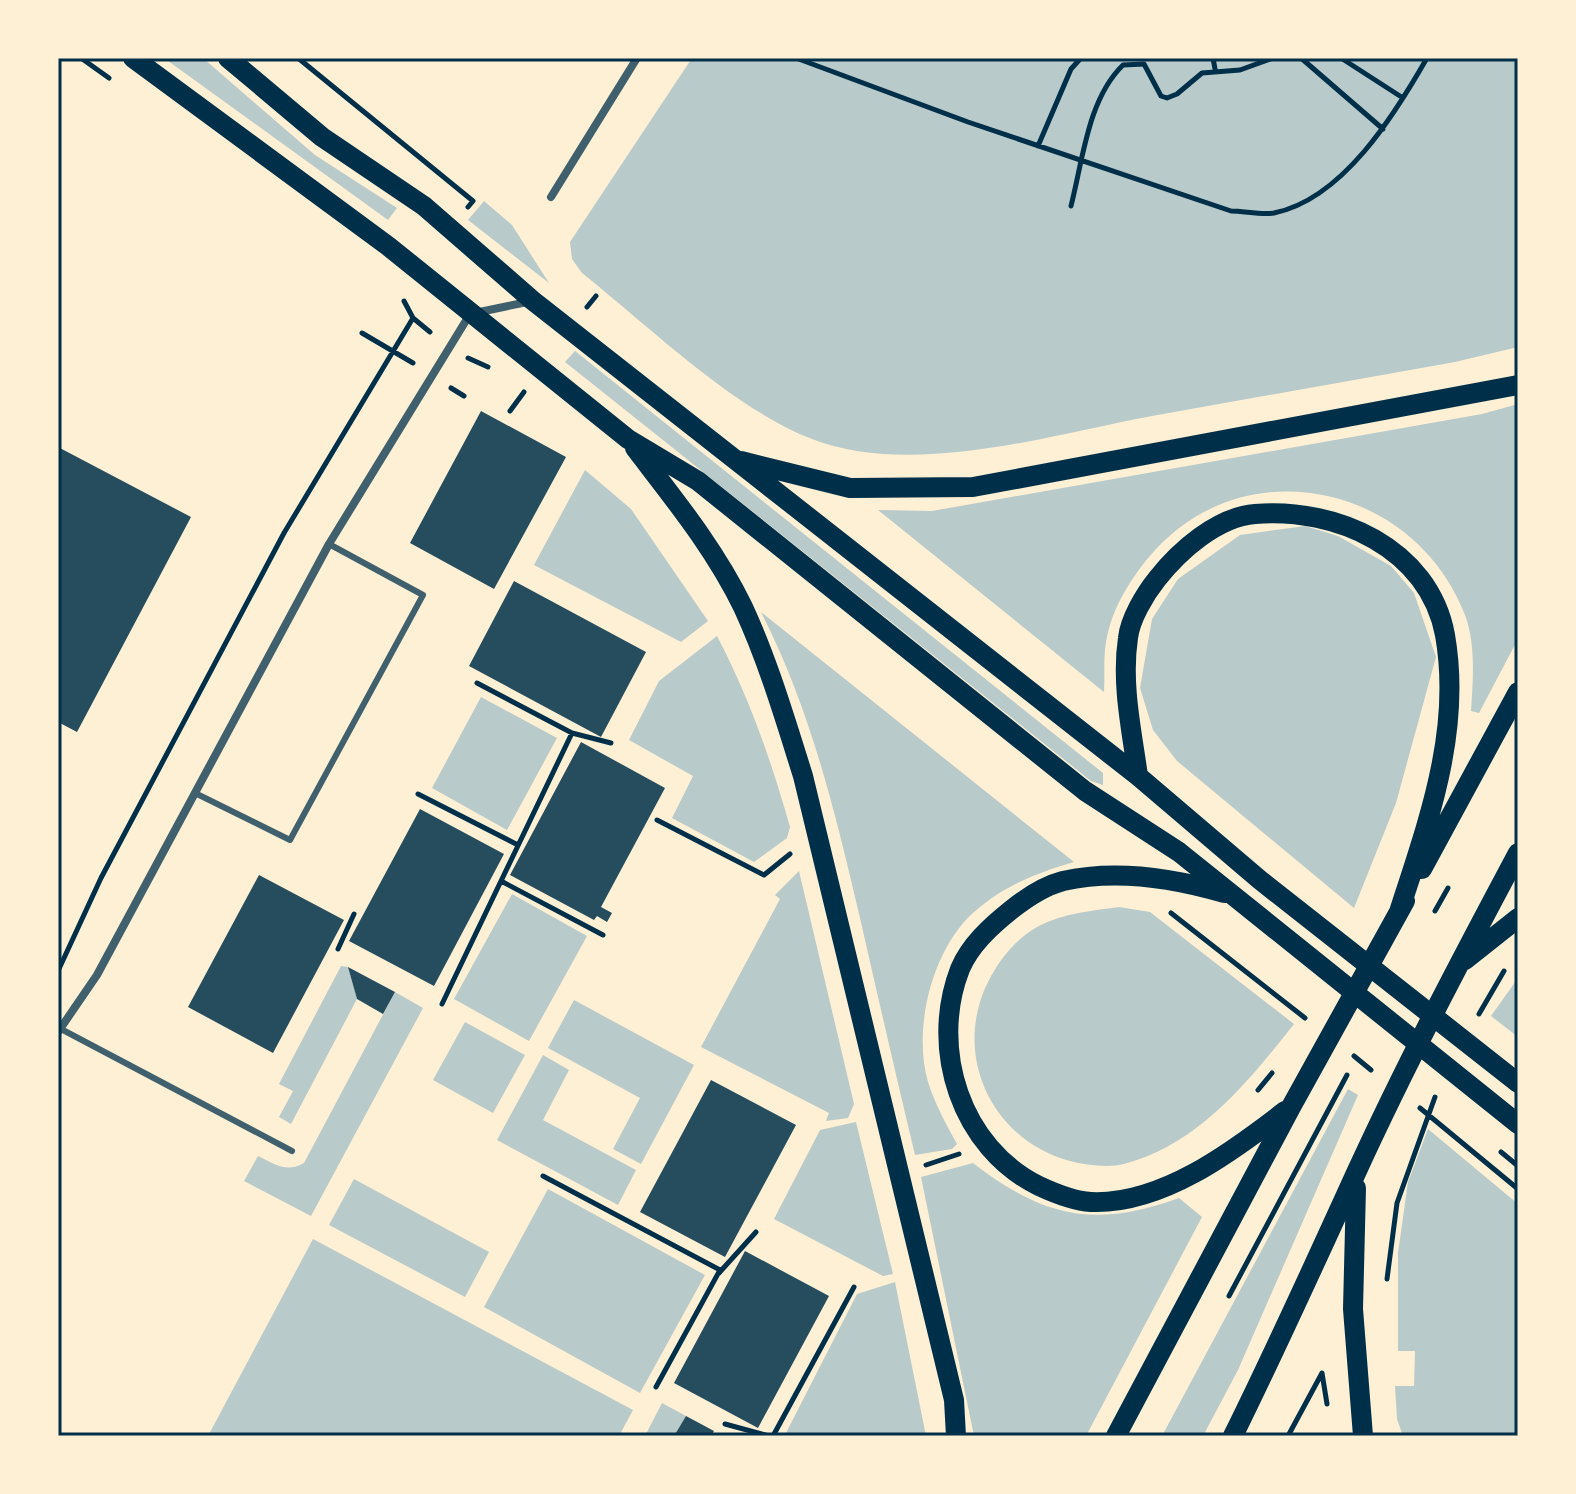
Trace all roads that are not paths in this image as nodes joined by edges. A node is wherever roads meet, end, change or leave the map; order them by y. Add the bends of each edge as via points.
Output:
1 (133, 58) edge
2 (228, 58) edge
3 (637, 58) edge
4 (551, 197) dead end
5 (532, 300) junction
6 (470, 314) junction
7 (1518, 385) edge
8 (628, 439) junction
9 (730, 458) junction
10 (329, 544) junction
11 (1518, 692) edge
12 (1138, 776) junction
13 (195, 793) junction
14 (1518, 853) edge
15 (1231, 896) junction
16 (1399, 912) junction
17 (1518, 918) edge
18 (1458, 965) junction
19 (59, 1030) edge
20 (1518, 1083) edge
21 (1291, 1107) junction
22 (1518, 1124) edge
23 (292, 1151) dead end
24 (1357, 1172) junction
25 (956, 1436) edge
26 (1116, 1436) edge
27 (1233, 1436) edge
28 (1363, 1436) edge

1 - 6 main road via 388,246
2 - 5 main road via 322,137 424,206
3 - 4 street
5 - 6 street
5 - 9 main road
6 - 8 main road
6 - 10 street
7 - 9 main road via 973,487 850,488
8 - 15 main road via 698,481 1085,791 1179,852
8 - 25 main road via 705,540 742,606 773,680 803,776 954,1400
9 - 12 main road
10 - 13 street
10 - 13 lane via 423,595 379,677 290,840
11 - 16 main road
12 - 16 main road via 1126,694 1128,636 1147,592 1174,557 1214,529 1253,514 1321,517 1361,531 1397,553 1426,583 1445,633 1450,700 1443,767
12 - 20 main road
13 - 19 street via 110,952
14 - 18 main road
15 - 21 main road via 1190,883 1106,875 1061,882 1026,898 988,928 961,967 949,1008 950,1051 963,1109 981,1140 1012,1173 1052,1192 1091,1202 1141,1195 1204,1167
15 - 22 main road
16 - 21 main road
17 - 18 main road
18 - 24 main road
19 - 23 lane
21 - 26 main road
24 - 27 main road
24 - 28 main road via 1353,1309

